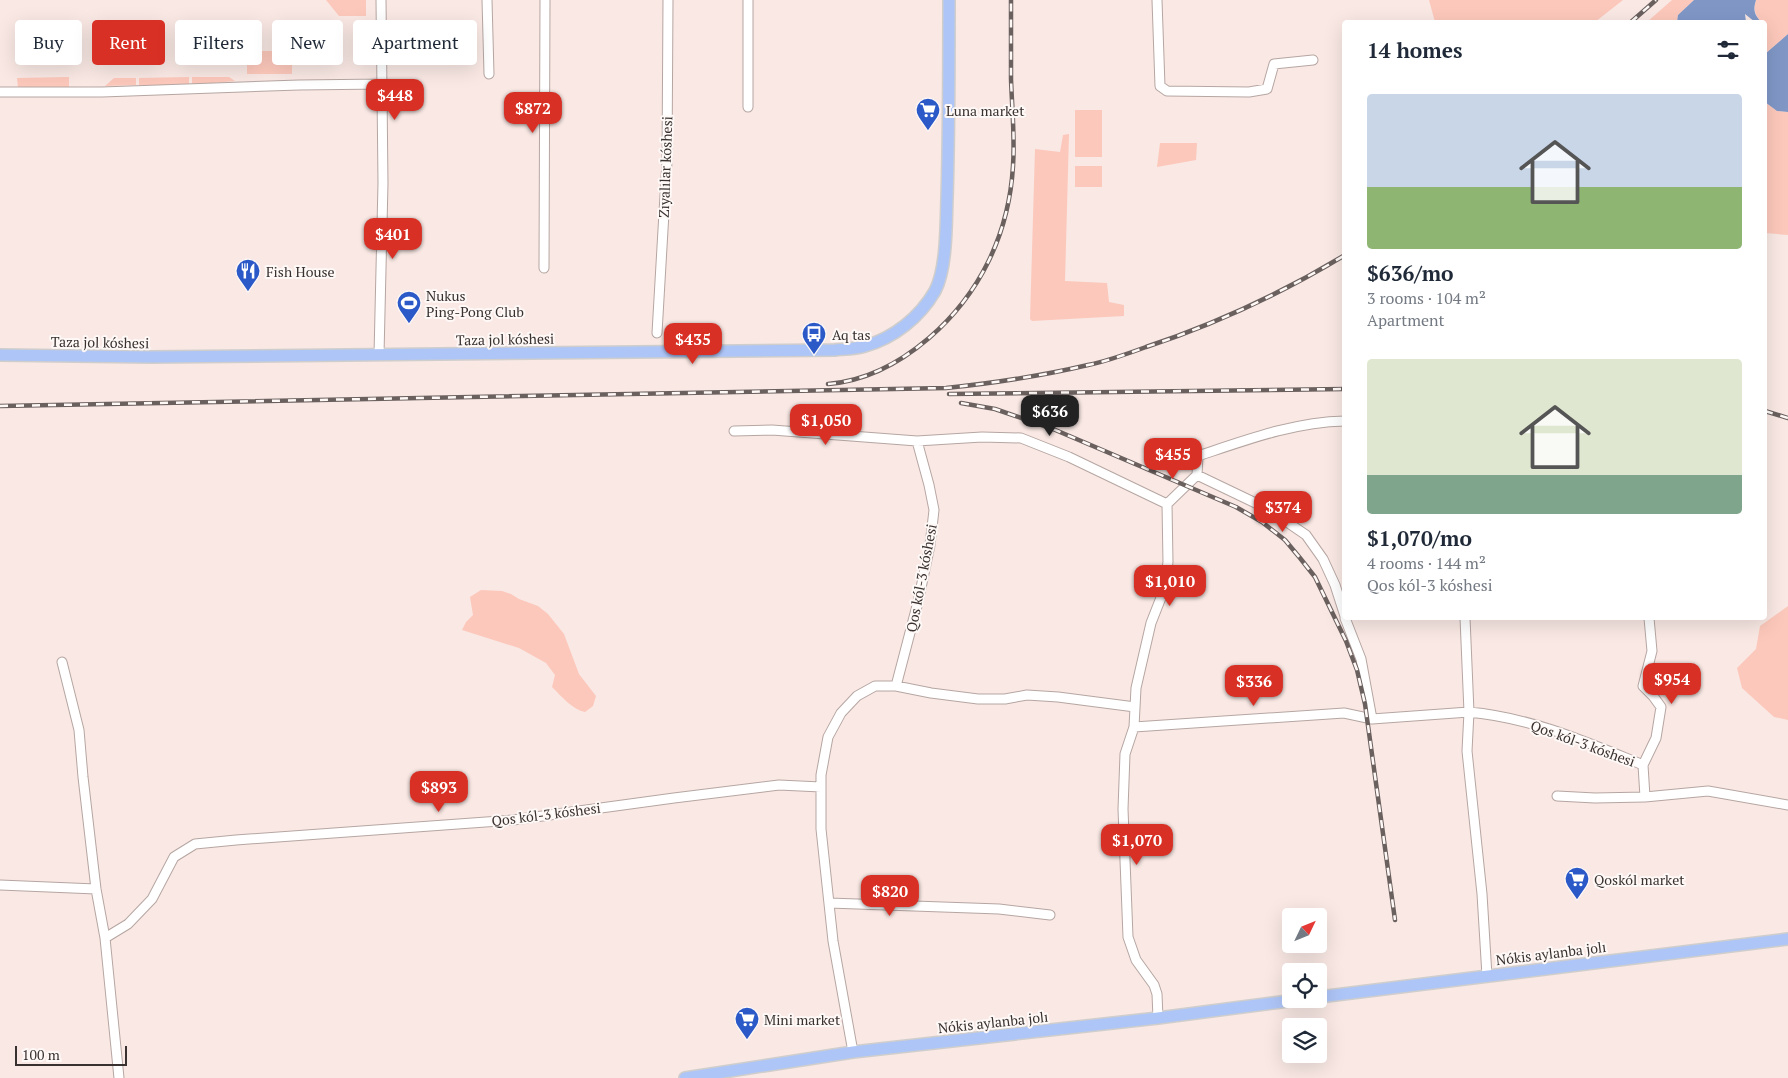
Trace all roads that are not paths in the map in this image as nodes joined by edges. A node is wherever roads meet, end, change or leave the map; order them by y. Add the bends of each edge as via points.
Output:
1 (381, 0) edge
2 (487, 0) edge
3 (544, 0) edge
4 (668, 0) edge
5 (748, 0) edge
6 (949, 0) edge
7 (1157, 0) edge
8 (1313, 60) dead end
9 (489, 74) dead end
10 (382, 84) junction
11 (0, 92) edge
12 (748, 107) dead end
13 (544, 268) dead end
14 (656, 333) dead end
15 (0, 355) edge
16 (379, 355) junction
17 (1342, 420) edge
18 (734, 432) dead end
19 (918, 441) junction
20 (1197, 475) junction
21 (1167, 504) junction
22 (1342, 608) edge
23 (1346, 620) edge
24 (1465, 620) edge
25 (1648, 620) edge
26 (62, 662) dead end
27 (896, 686) junction
28 (1135, 707) junction
29 (1469, 712) junction
30 (1372, 718) junction
31 (1134, 727) junction
32 (1643, 764) junction
33 (820, 787) junction
34 (1557, 796) dead end
35 (1645, 797) junction
36 (1788, 805) edge
37 (0, 885) edge
38 (96, 889) junction
39 (829, 903) junction
40 (1050, 915) dead end
41 (105, 938) junction
42 (1788, 939) edge
43 (1487, 976) junction
44 (1327, 996) edge
45 (1282, 1002) edge
46 (1158, 1018) junction
47 (853, 1052) junction
48 (119, 1078) edge
49 (686, 1078) edge

1 - 10 street
2 - 9 street
3 - 13 street
4 - 14 street, Zıyalılar kóshesi via 667,161
5 - 12 street
6 - 16 main road, Taza jol kóshesi via 949,127 946,239 942,266 936,290 918,316 886,339 835,350
7 - 8 street via 1160,86 1167,91 1249,92 1266,89 1274,64
10 - 11 street
10 - 16 street
15 - 16 main road, Taza jol kóshesi
17 - 20 street via 1297,426 1198,456
18 - 19 street via 772,430
19 - 21 street via 1021,438
19 - 27 street, Qos kól-3 kóshesi via 934,510 918,602
20 - 21 street
20 - 22 street via 1268,509 1306,535 1323,559
21 - 28 street via 1168,562 1164,590 1151,623 1136,688
23 - 30 street via 1360,659
24 - 29 street
25 - 32 street, Qos kól-3 kóshesi via 1652,651 1644,686 1661,707 1656,738
26 - 38 street via 79,730
27 - 28 street via 978,699 1027,695
27 - 33 street via 875,686 857,696 841,713 828,737
28 - 31 street
29 - 30 street, Qos kól-3 kóshesi
29 - 32 street, Qos kól-3 kóshesi via 1534,724
29 - 43 street via 1467,751
30 - 31 street via 1344,713
31 - 46 street via 1125,754 1123,809 1128,937 1136,960 1158,994
32 - 35 street, Qos kól-3 kóshesi
33 - 39 street
33 - 41 street, Qos kól-3 kóshesi via 779,785 513,820 195,844 174,857 152,899 128,924
34 - 35 street
35 - 36 street via 1708,791
37 - 38 street
38 - 41 street
39 - 40 street via 999,909
39 - 47 street
41 - 48 street
42 - 43 main road, Nókis aylanba jolı
43 - 44 main road, Nókis aylanba jolı
45 - 46 main road, Nókis aylanba jolı
46 - 47 main road, Nókis aylanba jolı
47 - 49 main road, Nókis aylanba jolı

